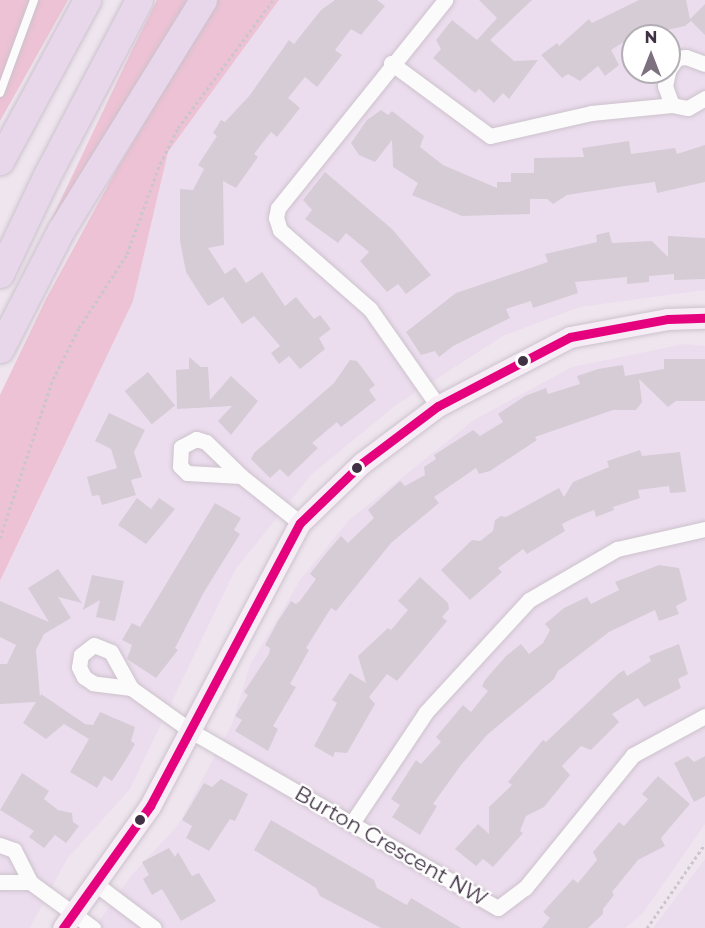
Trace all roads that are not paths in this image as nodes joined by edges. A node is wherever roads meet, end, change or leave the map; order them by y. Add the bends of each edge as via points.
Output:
1 (34, 0) edge
2 (87, 0) edge
3 (139, 0) edge
4 (202, 0) edge
5 (445, 0) edge
6 (681, 58) edge
7 (391, 63) junction
8 (705, 64) edge
9 (665, 84) edge
10 (0, 93) edge
11 (705, 98) edge
12 (672, 105) junction
13 (0, 161) edge
14 (0, 274) edge
15 (705, 318) edge
16 (0, 349) edge
17 (438, 406) junction
18 (241, 476) dead end
19 (300, 523) junction
20 (705, 529) edge
21 (131, 688) dead end
22 (705, 716) edge
23 (191, 731) junction
24 (352, 822) junction
25 (0, 845) edge
26 (0, 882) edge
27 (30, 882) junction
28 (93, 882) junction
29 (67, 921) edge
30 (93, 928) edge
31 (154, 928) edge

1 - 10 lane
2 - 13 highway
3 - 14 highway
4 - 16 highway via 62,230
5 - 7 street
6 - 8 street
7 - 12 street via 490,136 591,113
7 - 17 street via 278,208 276,218 280,230 370,309
9 - 12 street
11 - 12 street via 688,108
15 - 17 street via 668,318 570,337
17 - 19 street via 362,463
18 - 19 street
19 - 23 street
20 - 24 street via 617,549 529,600 426,712
21 - 23 street, Burton Crescent NW
22 - 24 street, Burton Crescent NW via 633,755 525,888 498,908
23 - 24 street, Burton Crescent NW
23 - 28 street via 150,806
25 - 27 street via 14,849
26 - 27 street
27 - 29 street
28 - 29 street
28 - 31 street
29 - 30 street

